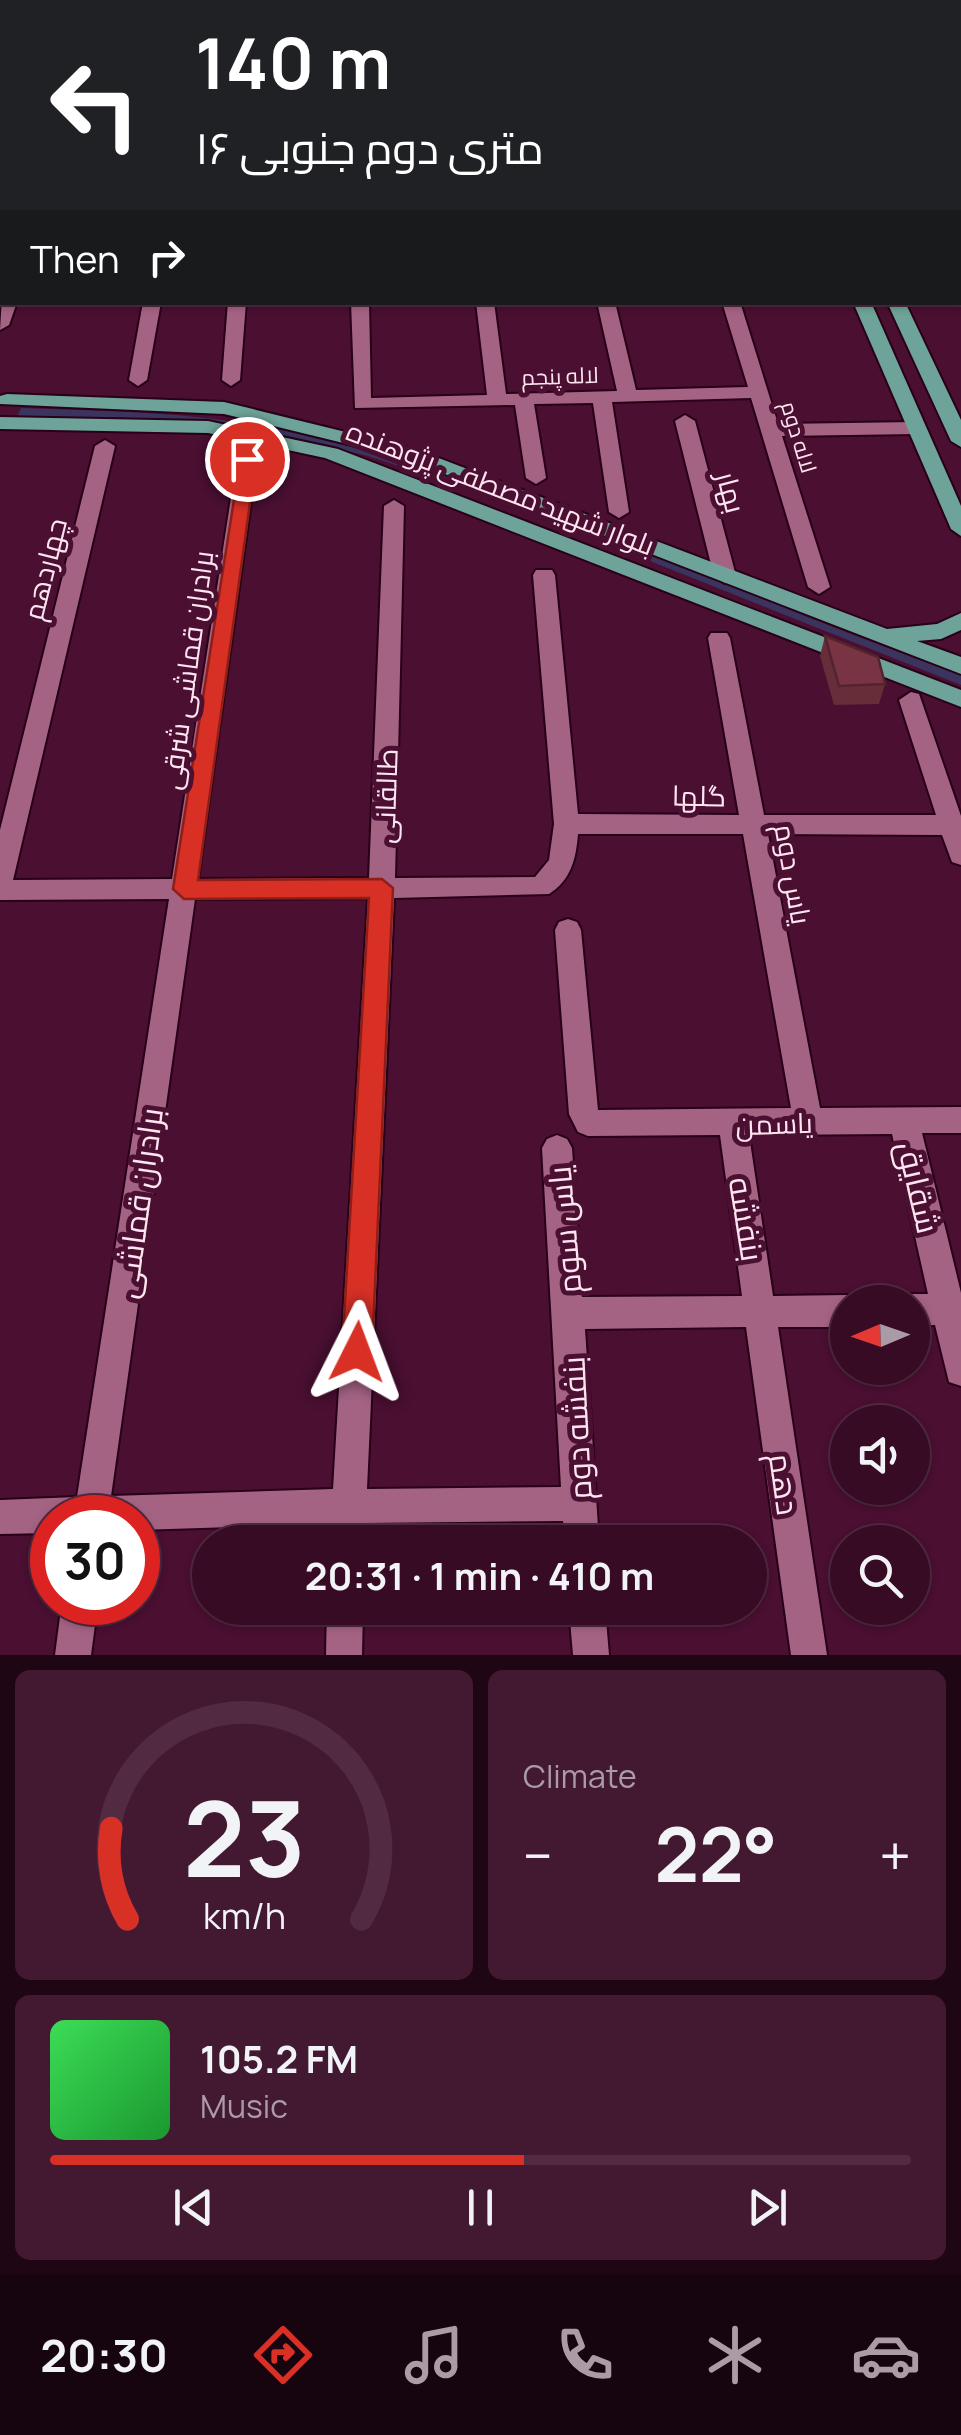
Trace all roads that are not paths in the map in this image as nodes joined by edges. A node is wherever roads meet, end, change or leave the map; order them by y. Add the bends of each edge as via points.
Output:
1 (151, 305) edge
2 (237, 305) edge
3 (360, 305) edge
4 (485, 305) edge
5 (607, 305) edge
6 (732, 305) edge
7 (863, 305) edge
8 (897, 305) edge
9 (138, 380) dead end
10 (231, 380) dead end
11 (759, 392) junction
12 (628, 396) junction
13 (602, 397) junction
14 (524, 399) junction
15 (497, 400) junction
16 (2, 408) edge
17 (685, 422) dead end
18 (916, 428) junction
19 (770, 430) junction
20 (961, 440) edge
21 (105, 446) dead end
22 (247, 459) dead end
23 (536, 478) dead end
24 (394, 506) dead end
25 (619, 512) dead end
26 (961, 529) edge
27 (544, 576) dead end
28 (725, 576) junction
29 (820, 587) dead end
30 (961, 620) edge
31 (884, 634) junction
32 (719, 638) dead end
33 (961, 666) edge
34 (961, 699) edge
35 (910, 700) dead end
36 (566, 824) junction
37 (952, 825) junction
38 (754, 826) junction
39 (961, 855) edge
40 (0, 882) edge
41 (382, 888) junction
42 (184, 889) junction
43 (0, 890) edge
44 (568, 930) dead end
45 (961, 1120) edge
46 (808, 1121) junction
47 (904, 1121) junction
48 (733, 1124) junction
49 (557, 1148) dead end
50 (954, 1310) edge
51 (830, 1312) edge
52 (570, 1313) junction
53 (762, 1313) junction
54 (961, 1370) edge
55 (94, 1495) edge
56 (579, 1504) junction
57 (348, 1506) junction
58 (160, 1513) edge
59 (0, 1517) edge
60 (30, 1517) edge
61 (347, 1525) edge
62 (581, 1525) edge
63 (77, 1625) edge
64 (345, 1625) edge
65 (588, 1625) edge
66 (73, 1655) edge
67 (344, 1655) edge
68 (591, 1655) edge
69 (809, 1655) edge

1 - 9 street
2 - 10 street
3 - 15 street, لاله پنجم via 362,404
4 - 15 street
5 - 12 street
6 - 11 street, لاله دوم
7 - 18 main road
8 - 20 main road
11 - 12 street, لاله پنجم
11 - 19 street, لاله دوم
12 - 13 street, لاله پنجم
13 - 14 street, لاله پنجم
13 - 25 street
14 - 15 street, لاله پنجم
14 - 23 street
16 - 28 main road, بلوار شهید مصطفی پژوهنده via 224,408 343,434
16 - 34 main road, بلوار شهید مصطفی پژوهنده via 208,427 331,454
17 - 28 street, بهار
18 - 19 street
18 - 26 main road
19 - 29 street, لاله دوم
21 - 40 street, چهاردهم
22 - 42 street, برادران قماشی شرقی
24 - 41 street, طالقانی
27 - 36 street
28 - 31 main road, بلوار شهید مصطفی پژوهنده
30 - 31 main road via 927,634
31 - 33 main road, بلوار شهید مصطفی پژوهنده
32 - 38 street, یاس دوم
35 - 37 street
36 - 38 street, گلها
36 - 41 street via 562,864 556,878 540,887
37 - 38 street, گلها
37 - 39 street
38 - 46 street, یاس دوم
41 - 42 street
41 - 57 street, طالقانی
42 - 43 street
42 - 55 street, برادران قماشی
44 - 48 street, یاسمن via 588,1123
45 - 47 street, یاسمن
46 - 47 street, یاسمن
46 - 48 street, یاسمن
47 - 50 street, شقایق
48 - 53 street, بنفشه
49 - 52 street, یاس سوم
50 - 54 street, شقایق
51 - 53 street
52 - 53 street
52 - 56 street, بنفشه دوم
53 - 69 street, دهم
56 - 57 street
56 - 62 street, بنفشه دوم
57 - 58 street
57 - 61 street, طالقانی
59 - 60 street
63 - 66 street
64 - 67 street
65 - 68 street

